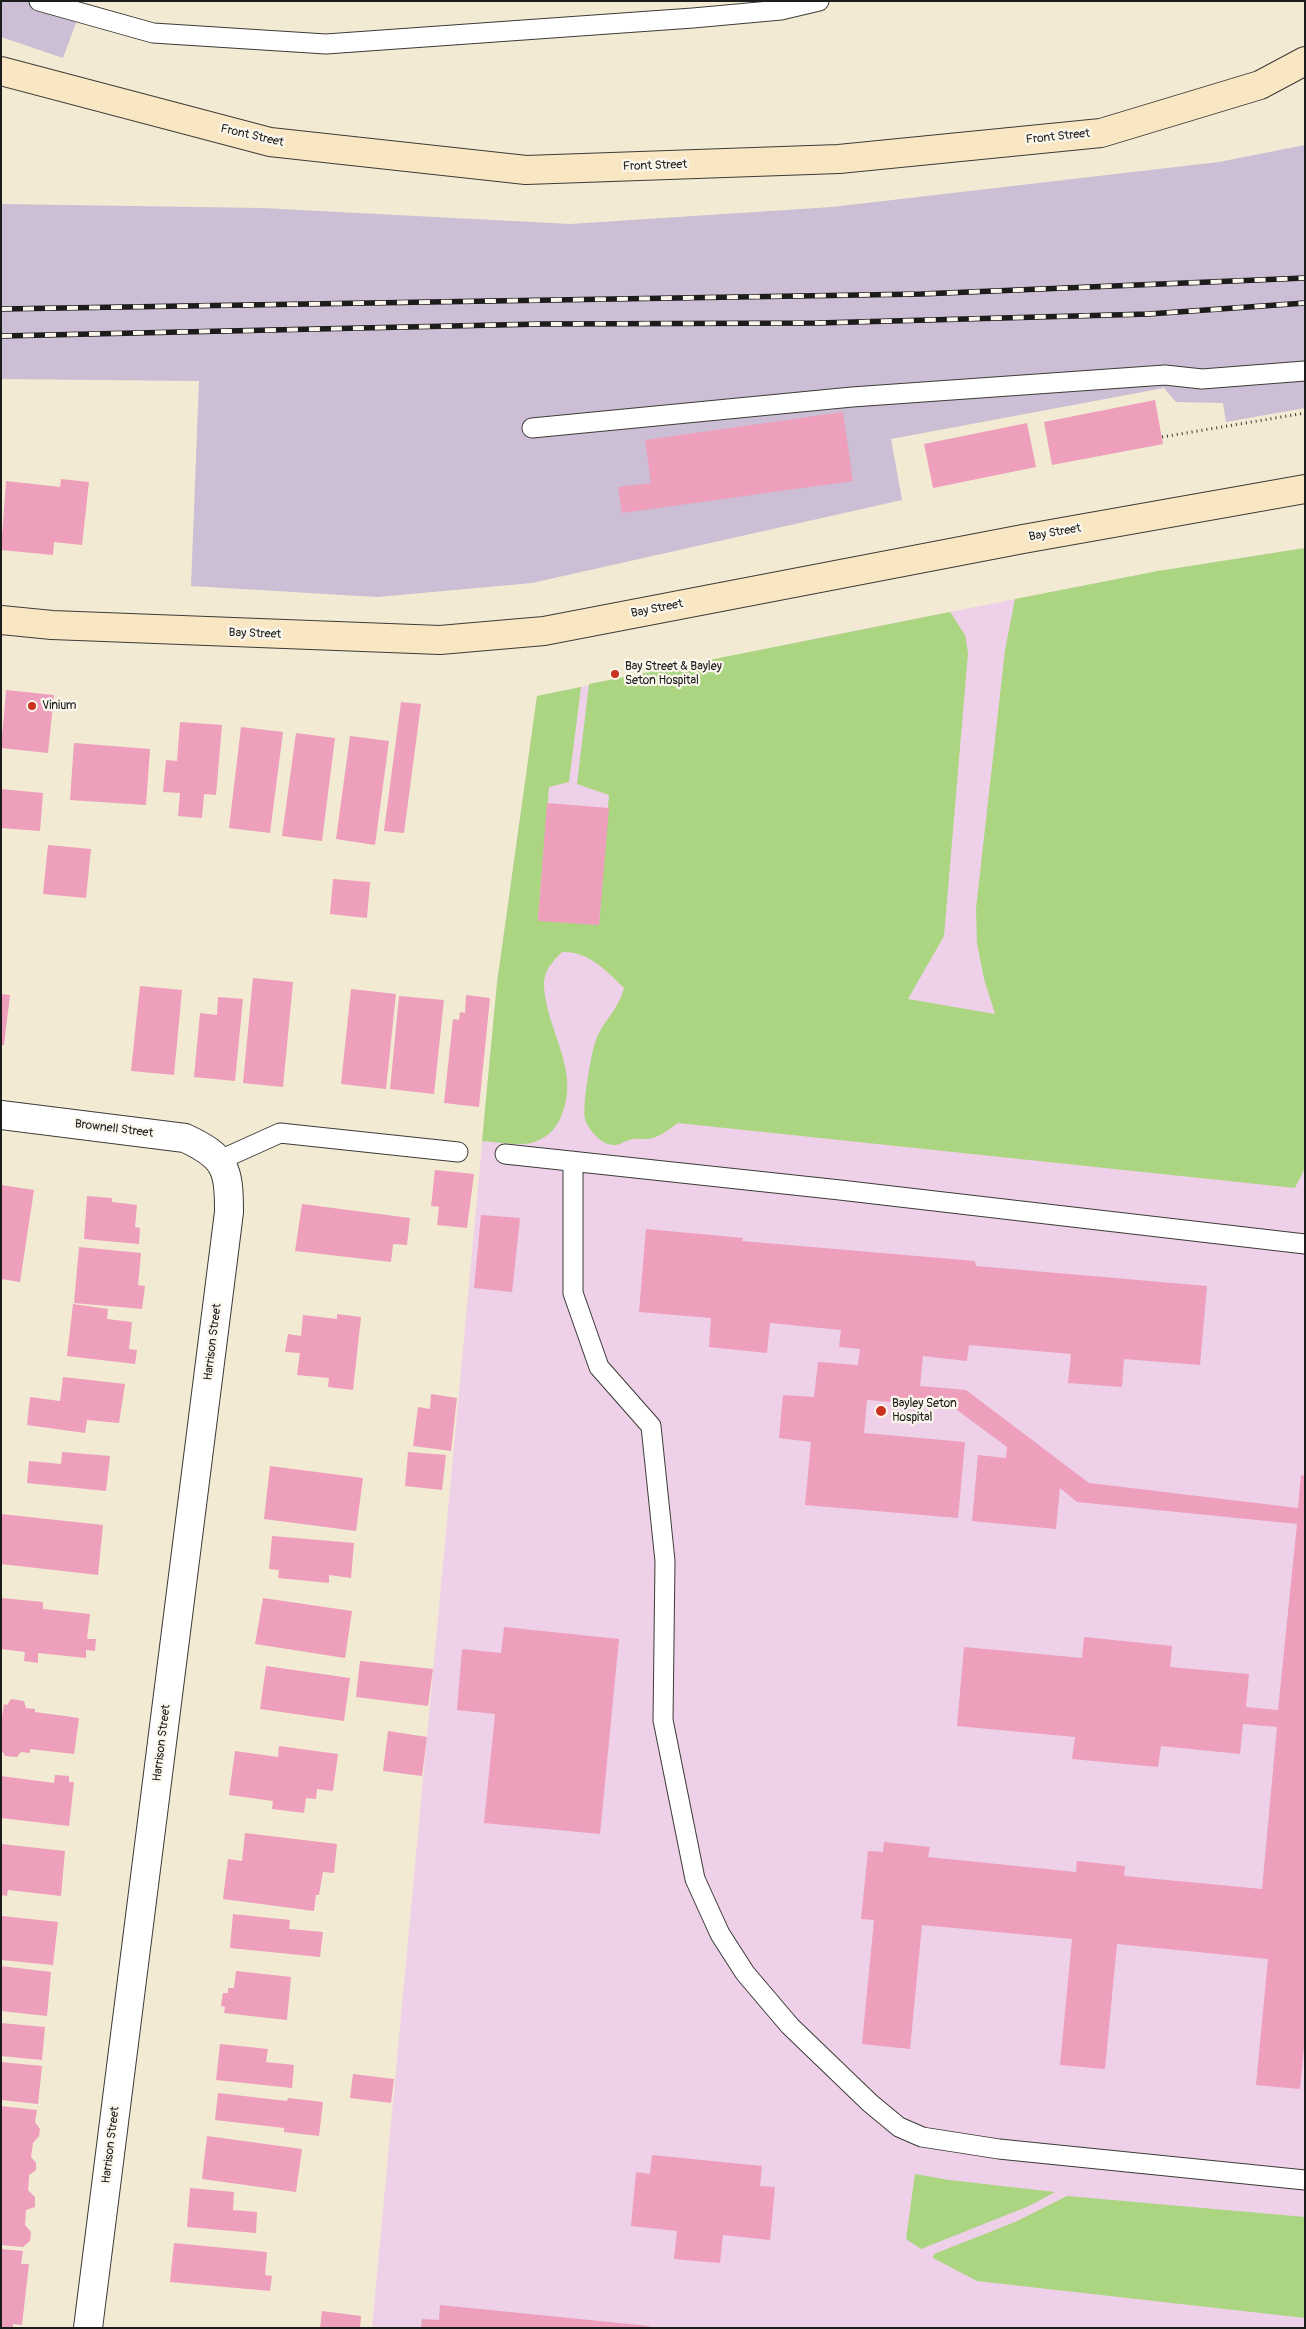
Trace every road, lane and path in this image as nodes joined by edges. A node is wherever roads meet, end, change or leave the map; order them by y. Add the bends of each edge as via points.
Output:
1 (39, 1) edge
2 (819, 1) edge
3 (1305, 62) edge
4 (1, 71) edge
5 (1305, 370) edge
6 (1305, 413) edge
7 (532, 428) dead end
8 (1162, 437) dead end
9 (1305, 489) edge
10 (1, 620) edge
11 (1, 1115) edge
12 (458, 1152) dead end
13 (505, 1154) dead end
14 (220, 1160) junction
15 (573, 1162) junction
16 (1305, 1244) edge
17 (1305, 2180) edge
18 (88, 2328) edge

1 - 2 lane via 153,33 326,44 693,18 781,10
3 - 4 street, Front Street via 1260,84 1101,133 839,159 526,170 270,142
5 - 7 lane via 1202,379 1165,375 852,397
6 - 8 path
9 - 10 street, Bay Street via 1023,539 544,631 440,640 52,625
11 - 14 street, Brownell Street via 185,1138 205,1147
12 - 14 lane via 280,1132
13 - 15 lane
14 - 18 street, Harrison Street via 229,1182 229,1212
15 - 16 lane
15 - 17 lane via 573,1293 599,1367 651,1426 665,1561 663,1720 695,1879 720,1934 744,1973 790,2026 870,2103 899,2127 922,2137 999,2149

